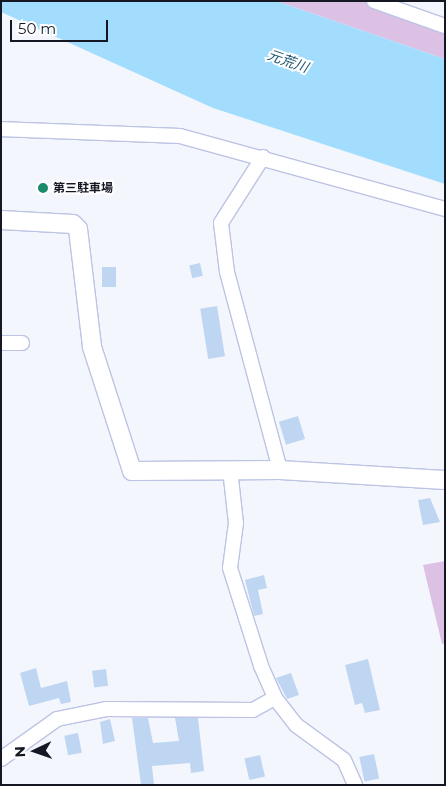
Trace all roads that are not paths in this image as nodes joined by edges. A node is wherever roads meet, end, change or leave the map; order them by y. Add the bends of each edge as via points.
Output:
1 (374, 1) edge
2 (445, 26) edge
3 (1, 129) edge
4 (263, 157) junction
5 (445, 209) edge
6 (1, 220) edge
7 (1, 343) edge
8 (22, 343) dead end
9 (230, 469) junction
10 (280, 470) junction
11 (445, 480) edge
12 (275, 698) junction
13 (1, 759) edge
14 (354, 785) edge

1 - 2 street
3 - 4 street via 180,136
4 - 5 street
4 - 10 street via 221,223 227,272
6 - 9 street via 73,224 78,229 92,347 132,471
7 - 8 street
9 - 10 street
9 - 12 street via 236,523 230,568
10 - 11 street
12 - 13 street via 253,710 106,710 66,717
12 - 14 street via 296,725 344,760

